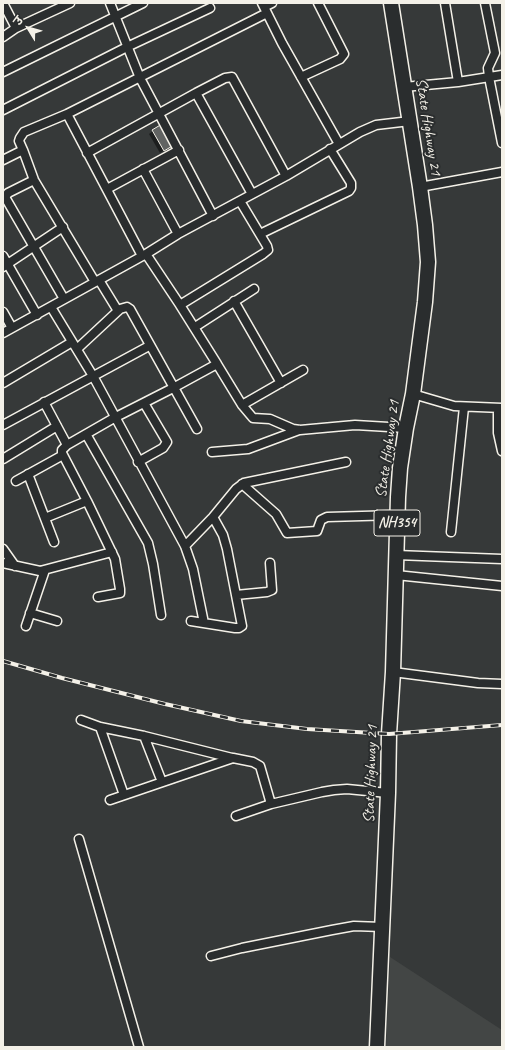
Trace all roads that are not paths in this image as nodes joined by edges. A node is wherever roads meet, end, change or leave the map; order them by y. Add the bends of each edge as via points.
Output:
1 (3, 3) edge
2 (70, 3) edge
3 (110, 3) edge
4 (143, 3) edge
5 (272, 3) edge
6 (318, 3) edge
7 (391, 3) edge
8 (445, 3) edge
9 (485, 3) edge
10 (210, 8) dead end
11 (264, 8) edge
12 (115, 17) junction
13 (16, 28) junction
14 (3, 37) edge
15 (127, 47) junction
16 (3, 72) edge
17 (502, 75) edge
18 (301, 77) junction
19 (489, 77) junction
20 (140, 78) junction
21 (458, 82) junction
22 (404, 87) junction
23 (196, 93) junction
24 (3, 110) edge
25 (158, 113) junction
26 (67, 114) junction
27 (410, 121) junction
28 (502, 143) edge
29 (339, 144) junction
30 (330, 149) junction
31 (23, 150) junction
32 (179, 150) junction
33 (87, 152) junction
34 (3, 160) edge
35 (143, 169) junction
36 (502, 172) edge
37 (286, 176) junction
38 (34, 180) junction
39 (420, 187) junction
40 (107, 189) junction
41 (252, 194) junction
42 (240, 201) junction
43 (213, 216) junction
44 (63, 227) junction
45 (178, 234) junction
46 (260, 234) junction
47 (33, 247) junction
48 (144, 255) junction
49 (3, 256) edge
50 (5, 266) edge
51 (97, 281) junction
52 (254, 289) dead end
53 (64, 299) junction
54 (234, 301) junction
55 (180, 305) junction
56 (51, 307) junction
57 (118, 311) junction
58 (3, 312) edge
59 (37, 315) junction
60 (195, 327) junction
61 (12, 328) junction
62 (3, 333) edge
63 (74, 345) junction
64 (149, 346) junction
65 (217, 364) junction
66 (303, 370) dead end
67 (93, 376) junction
68 (281, 382) junction
69 (3, 383) edge
70 (173, 388) junction
71 (413, 394) junction
72 (44, 402) junction
73 (144, 403) junction
74 (242, 405) junction
75 (464, 407) junction
76 (500, 408) edge
77 (114, 418) junction
78 (3, 425) edge
79 (57, 426) junction
80 (406, 428) junction
81 (197, 429) dead end
82 (300, 430) junction
83 (86, 434) junction
84 (67, 445) junction
85 (502, 451) edge
86 (212, 452) dead end
87 (63, 455) junction
88 (3, 459) edge
89 (138, 462) junction
90 (346, 462) dead end
91 (28, 474) junction
92 (16, 481) dead end
93 (242, 484) junction
94 (87, 501) junction
95 (397, 515) junction
96 (213, 517) junction
97 (45, 518) junction
98 (451, 532) dead end
99 (54, 542) dead end
100 (185, 546) junction
101 (3, 549) edge
102 (112, 552) junction
103 (396, 555) junction
104 (502, 559) edge
105 (3, 563) edge
106 (270, 563) dead end
107 (15, 566) junction
108 (45, 570) junction
109 (396, 575) junction
110 (502, 586) edge
111 (236, 595) junction
112 (98, 597) dead end
113 (30, 613) junction
114 (161, 615) dead end
115 (56, 621) dead end
116 (191, 621) dead end
117 (204, 623) junction
118 (26, 626) dead end
119 (393, 672) junction
120 (502, 684) edge
121 (81, 720) dead end
122 (100, 727) junction
123 (144, 736) junction
124 (232, 758) junction
125 (162, 782) junction
126 (388, 794) junction
127 (124, 795) junction
128 (110, 800) dead end
129 (271, 804) junction
130 (236, 816) dead end
131 (79, 839) dead end
132 (382, 927) junction
133 (211, 956) dead end
134 (139, 1047) edge
135 (377, 1047) edge

1 - 13 street
2 - 13 street
3 - 12 street
4 - 12 street
5 - 11 street
6 - 18 street via 344,54 340,59
7 - 22 highway, State Highway 21 / NH354
8 - 21 street
9 - 19 street via 494,53 488,68
10 - 15 street
11 - 18 street
11 - 20 street
12 - 15 street
12 - 16 street
13 - 14 street
15 - 20 street
15 - 24 street
17 - 19 street
18 - 29 street
19 - 21 street
19 - 28 street
20 - 25 street
20 - 26 street
21 - 22 street
22 - 27 highway, State Highway 21 / NH354
23 - 25 street
23 - 37 street via 232,77
23 - 41 street
25 - 32 street
25 - 33 street
26 - 31 street via 24,132 20,138
26 - 33 street
27 - 29 street via 376,125
27 - 39 highway, State Highway 21 / NH354
29 - 30 street
30 - 37 street
30 - 46 street via 351,183 349,191
31 - 34 street
31 - 38 street
32 - 35 street
32 - 43 street
33 - 40 street
35 - 40 street
35 - 45 street
36 - 39 street
37 - 41 street
38 - 44 street
38 - 47 street via 5,197
39 - 71 highway, State Highway 21 / NH354 via 428,262
40 - 48 street
41 - 42 street
42 - 43 street
42 - 46 street
43 - 45 street
44 - 47 street
44 - 51 street
45 - 48 street
46 - 55 street via 267,246 266,252
47 - 50 street
47 - 53 street
48 - 51 street
48 - 55 street
49 - 50 street
50 - 59 street
51 - 53 street
51 - 57 street
52 - 54 street
53 - 56 street
54 - 60 street
54 - 68 street
55 - 60 street
56 - 59 street
56 - 63 street
57 - 63 street
57 - 64 street via 124,307 130,309
58 - 61 street
59 - 61 street
60 - 65 street
61 - 62 street
63 - 67 street
63 - 69 street
64 - 67 street
64 - 70 street
65 - 70 street
65 - 74 street
66 - 68 street
67 - 72 street
67 - 77 street
68 - 74 street
70 - 73 street
70 - 81 street
71 - 75 street
71 - 80 highway, State Highway 21 / NH354
72 - 78 street
72 - 79 street
73 - 77 street
73 - 89 street via 167,442 163,448
74 - 82 street via 253,418 270,419
75 - 76 street
75 - 98 street
76 - 85 street via 498,434
77 - 83 street
77 - 89 street
79 - 84 street
79 - 88 street
80 - 82 street via 355,425
80 - 95 highway, State Highway 21 / NH354
82 - 86 street via 248,449
83 - 84 street
83 - 114 street via 148,543
84 - 87 street via 62,450
87 - 91 street
87 - 94 street
89 - 100 street
90 - 93 street
91 - 92 street
91 - 97 street
93 - 95 street via 276,514 287,533 317,531 321,520 326,517
93 - 96 street
94 - 97 street
94 - 102 street
95 - 103 highway, State Highway 21 / NH354
96 - 100 street
96 - 111 street via 228,549
97 - 99 street
100 - 117 street via 193,569
101 - 107 street
102 - 108 street
102 - 112 street via 120,593
103 - 104 street
103 - 109 highway, State Highway 21 / NH354
105 - 107 street
106 - 111 street via 272,590
107 - 108 street
108 - 113 street
109 - 110 street
109 - 119 highway, State Highway 21 / NH354
111 - 117 street via 242,626 235,628
113 - 115 street
113 - 118 street
116 - 117 street
119 - 120 street
119 - 126 highway, State Highway 21 / NH354
121 - 122 street
122 - 123 street
122 - 127 street
123 - 124 street
123 - 125 street
124 - 125 street
124 - 129 street via 260,766
125 - 127 street
126 - 129 street via 334,790
126 - 132 highway, State Highway 21 / NH354
127 - 128 street
129 - 130 street
131 - 134 street
132 - 133 street via 354,926
132 - 135 highway, State Highway 21 / NH354

